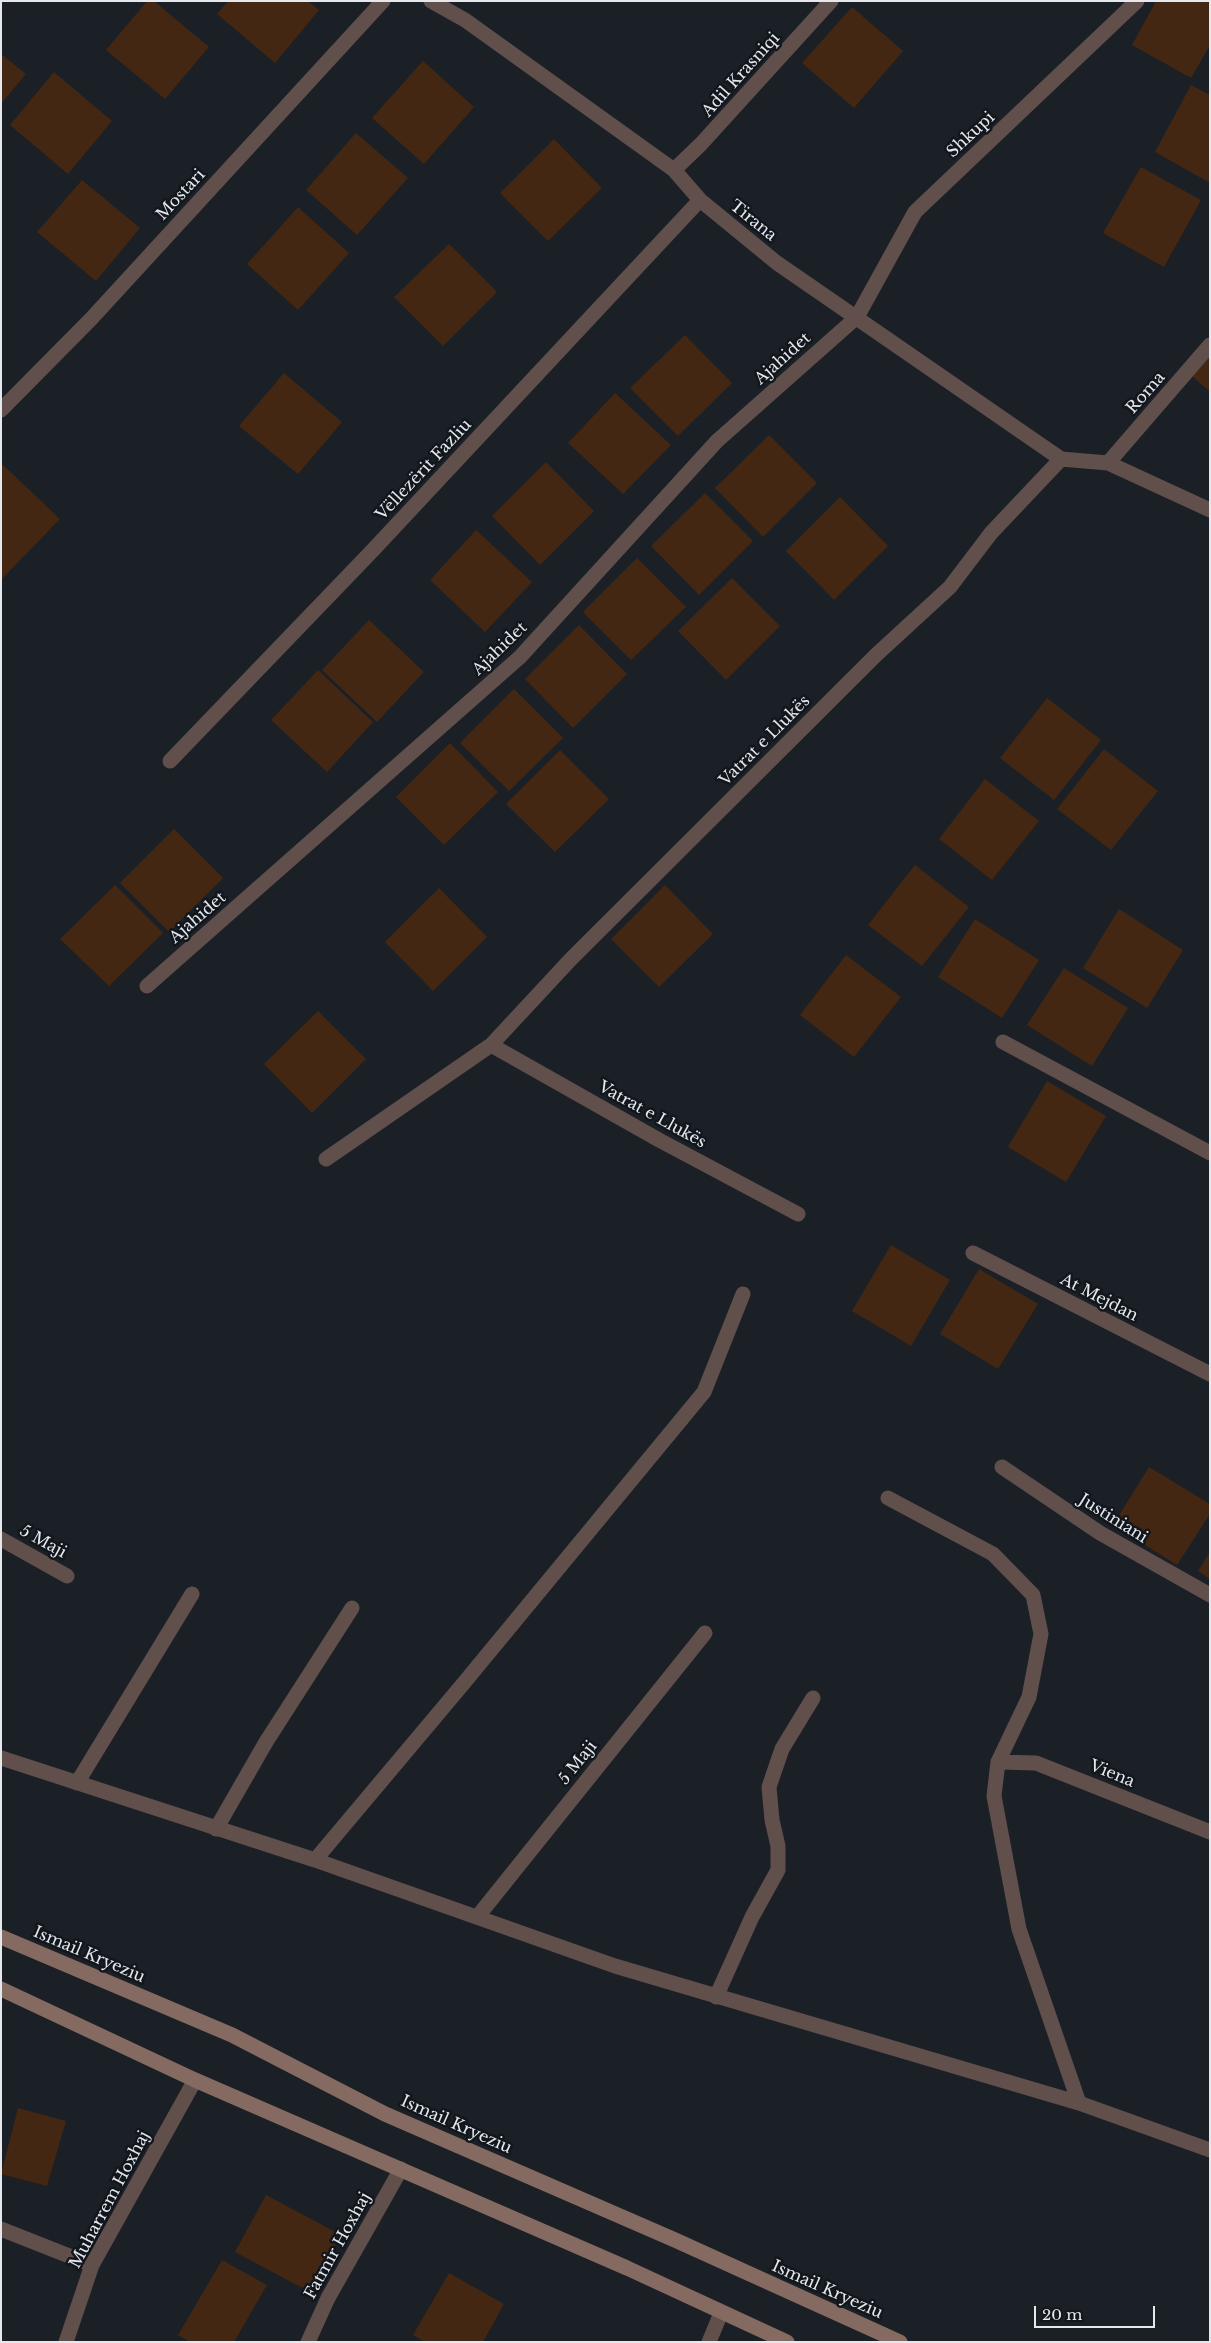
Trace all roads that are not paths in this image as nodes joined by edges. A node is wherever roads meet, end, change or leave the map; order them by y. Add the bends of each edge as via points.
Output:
1 (383, 1) edge
2 (431, 1) edge
3 (831, 1) edge
4 (1137, 1) edge
5 (674, 170) junction
6 (700, 200) junction
7 (857, 317) junction
8 (1210, 345) edge
9 (1, 410) edge
10 (1061, 459) junction
11 (1108, 463) junction
12 (1210, 510) edge
13 (170, 761) dead end
14 (147, 986) dead end
15 (1003, 1042) dead end
16 (491, 1045) junction
17 (1210, 1153) edge
18 (326, 1159) dead end
19 (798, 1214) dead end
20 (973, 1253) dead end
21 (743, 1294) dead end
22 (1210, 1374) edge
23 (1002, 1467) dead end
24 (888, 1498) dead end
25 (1, 1539) edge
26 (67, 1576) dead end
27 (192, 1594) dead end
28 (1210, 1595) edge
29 (352, 1608) dead end
30 (705, 1632) dead end
31 (813, 1698) dead end
32 (1, 1758) edge
33 (998, 1762) junction
34 (77, 1783) junction
35 (216, 1830) junction
36 (1210, 1832) edge
37 (314, 1860) junction
38 (478, 1916) junction
39 (1, 1937) edge
40 (1, 1989) edge
41 (716, 1996) junction
42 (196, 2080) junction
43 (1079, 2103) junction
44 (1210, 2150) edge
45 (401, 2168) junction
46 (1, 2229) edge
47 (92, 2265) junction
48 (722, 2313) junction
49 (66, 2342) edge
50 (308, 2342) edge
51 (709, 2342) edge
52 (787, 2342) edge
53 (900, 2342) edge

1 - 9 street, Mostari via 91,319
2 - 5 street, Tirana via 465,20
3 - 5 street, Adil Krasniqi
4 - 7 street, Shkupi via 915,212
5 - 6 street, Tirana
6 - 7 street, Tirana via 777,263
6 - 13 street, Vëllezërit Fazliu via 380,543
7 - 10 street, Tirana
7 - 14 street, Ajahidet via 717,441 520,657
8 - 11 street, Roma
10 - 11 street
10 - 16 street, Vatrat e Llukës via 991,533 950,587 876,655 571,958
11 - 12 street
15 - 17 street
16 - 18 street, Vatrat e Llukës
16 - 19 street, Vatrat e Llukës via 658,1140
20 - 22 street, At Mejdan
21 - 37 street via 704,1392
23 - 28 street, Justiniani via 1100,1533
24 - 33 street via 993,1554 1033,1595 1041,1634 1030,1697
25 - 26 street, 5 Maji
27 - 34 street
29 - 35 street via 266,1742
30 - 38 street, 5 Maji
31 - 41 street via 782,1749 769,1786 778,1846 778,1870 752,1917
32 - 34 street
33 - 36 street, Viena via 1036,1762
33 - 43 street via 994,1796 1019,1929
34 - 35 street
35 - 37 street
37 - 38 street
38 - 41 street via 615,1966
39 - 53 main road, Ismail Kryeziu via 232,2035 386,2114
40 - 42 main road
41 - 43 street
42 - 45 main road
42 - 47 street, Muharrem Hoxhaj
43 - 44 street
45 - 48 main road
45 - 50 street, Fatmir Hoxhaj via 328,2298
46 - 47 street
47 - 49 street, Muharrem Hoxhaj
48 - 51 street
48 - 52 main road

